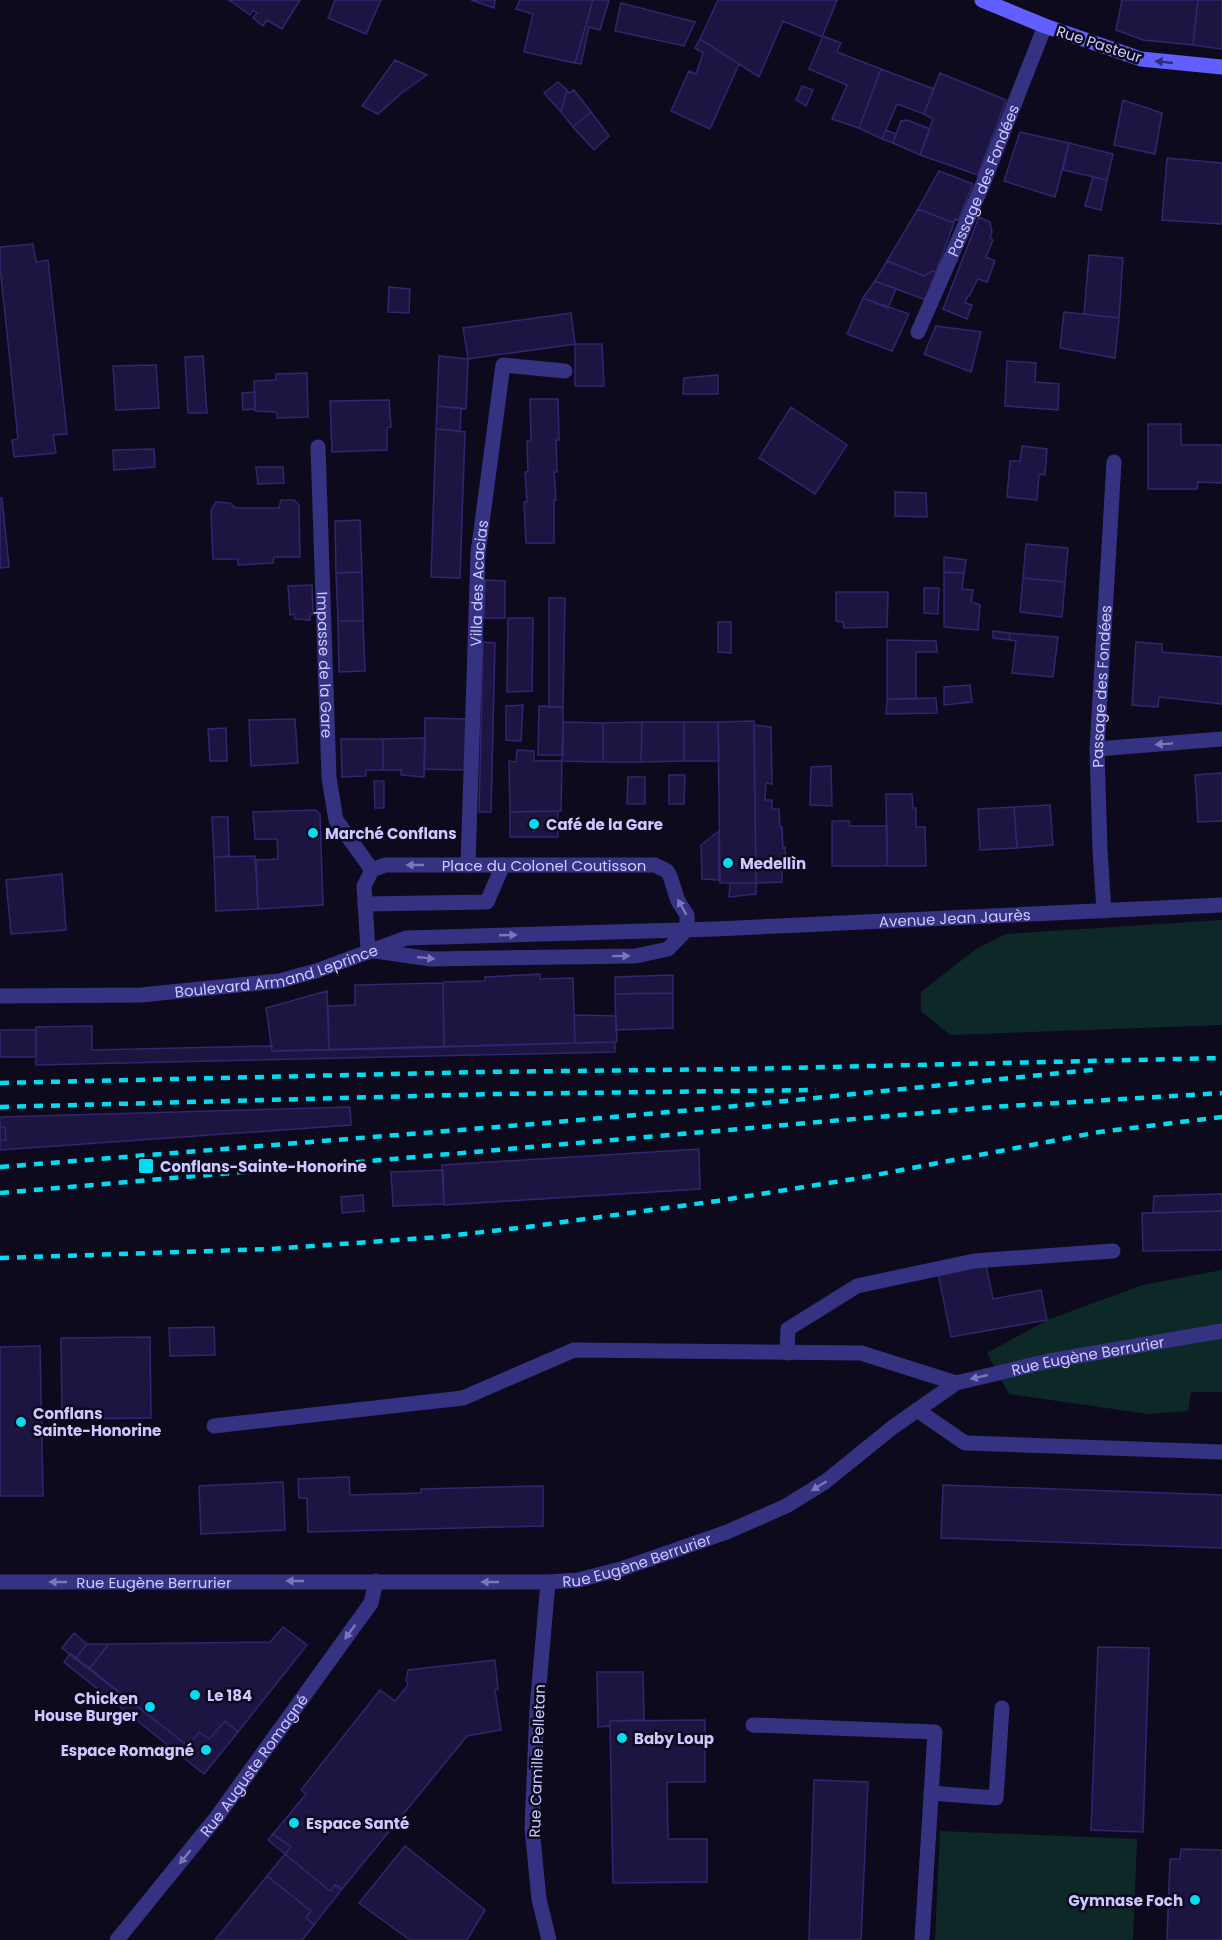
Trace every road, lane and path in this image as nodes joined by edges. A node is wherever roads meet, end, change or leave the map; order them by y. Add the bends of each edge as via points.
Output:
1 (982, 0) edge
2 (1045, 26) junction
3 (1222, 67) edge
4 (918, 332) dead end
5 (565, 370) dead end
6 (318, 447) dead end
7 (1114, 462) dead end
8 (1222, 739) edge
9 (1097, 748) junction
10 (468, 864) junction
11 (503, 865) junction
12 (372, 870) junction
13 (365, 904) junction
14 (1222, 905) edge
15 (1104, 911) junction
16 (687, 929) junction
17 (368, 950) junction
18 (0, 996) edge
19 (1113, 1251) dead end
20 (1222, 1331) edge
21 (787, 1353) junction
22 (956, 1383) junction
23 (916, 1410) junction
24 (214, 1426) dead end
25 (1222, 1452) edge
26 (376, 1581) junction
27 (0, 1582) edge
28 (548, 1582) junction
29 (1002, 1708) dead end
30 (753, 1725) dead end
31 (931, 1793) junction
32 (117, 1940) edge
33 (549, 1940) edge
34 (922, 1940) edge

1 - 2 main road, Rue Pasteur
3 -> 2 main road, Rue Pasteur via 1141,59
2 - 4 street, Passage des Fondées via 982,186
5 - 10 street, Villa des Acacias via 503,365 478,553
6 - 12 street, Impasse de la Gare via 329,778 336,820
7 - 9 street, Passage des Fondées
8 -> 9 street
9 - 15 street, Passage des Fondées
10 - 11 street, Place du Colonel Coutisson
10 -> 12 street, Place du Colonel Coutisson via 385,865
11 - 13 street via 487,902
16 -> 11 street, Place du Colonel Coutisson via 687,915 670,876 655,865
12 - 13 street via 364,886
13 - 17 street
14 - 15 street, Avenue Jean Jaurès
15 - 16 street, Avenue Jean Jaurès
17 -> 16 street via 406,938
17 -> 16 street, Boulevard Armand Leprince via 431,959 636,956 669,949
17 - 18 street, Boulevard Armand Leprince via 279,981 141,995
19 - 21 street via 974,1261 857,1286 788,1329
20 -> 22 street, Rue Eugène Berrurier via 1049,1361
21 - 22 street via 861,1353
21 - 24 street via 574,1350 463,1398
22 - 23 street, Rue Eugène Berrurier
23 - 25 street via 965,1443
23 -> 28 street, Rue Eugène Berrurier via 825,1482 786,1506 727,1532 621,1569 578,1580
26 -> 27 street, Rue Eugène Berrurier
28 -> 26 street, Rue Eugène Berrurier
26 -> 32 street, Rue Auguste Romagné via 371,1603 216,1818
28 - 33 street, Rue Camille Pelletan via 532,1828 539,1899
29 - 31 street via 996,1798
30 - 31 street via 935,1732
31 - 34 street

